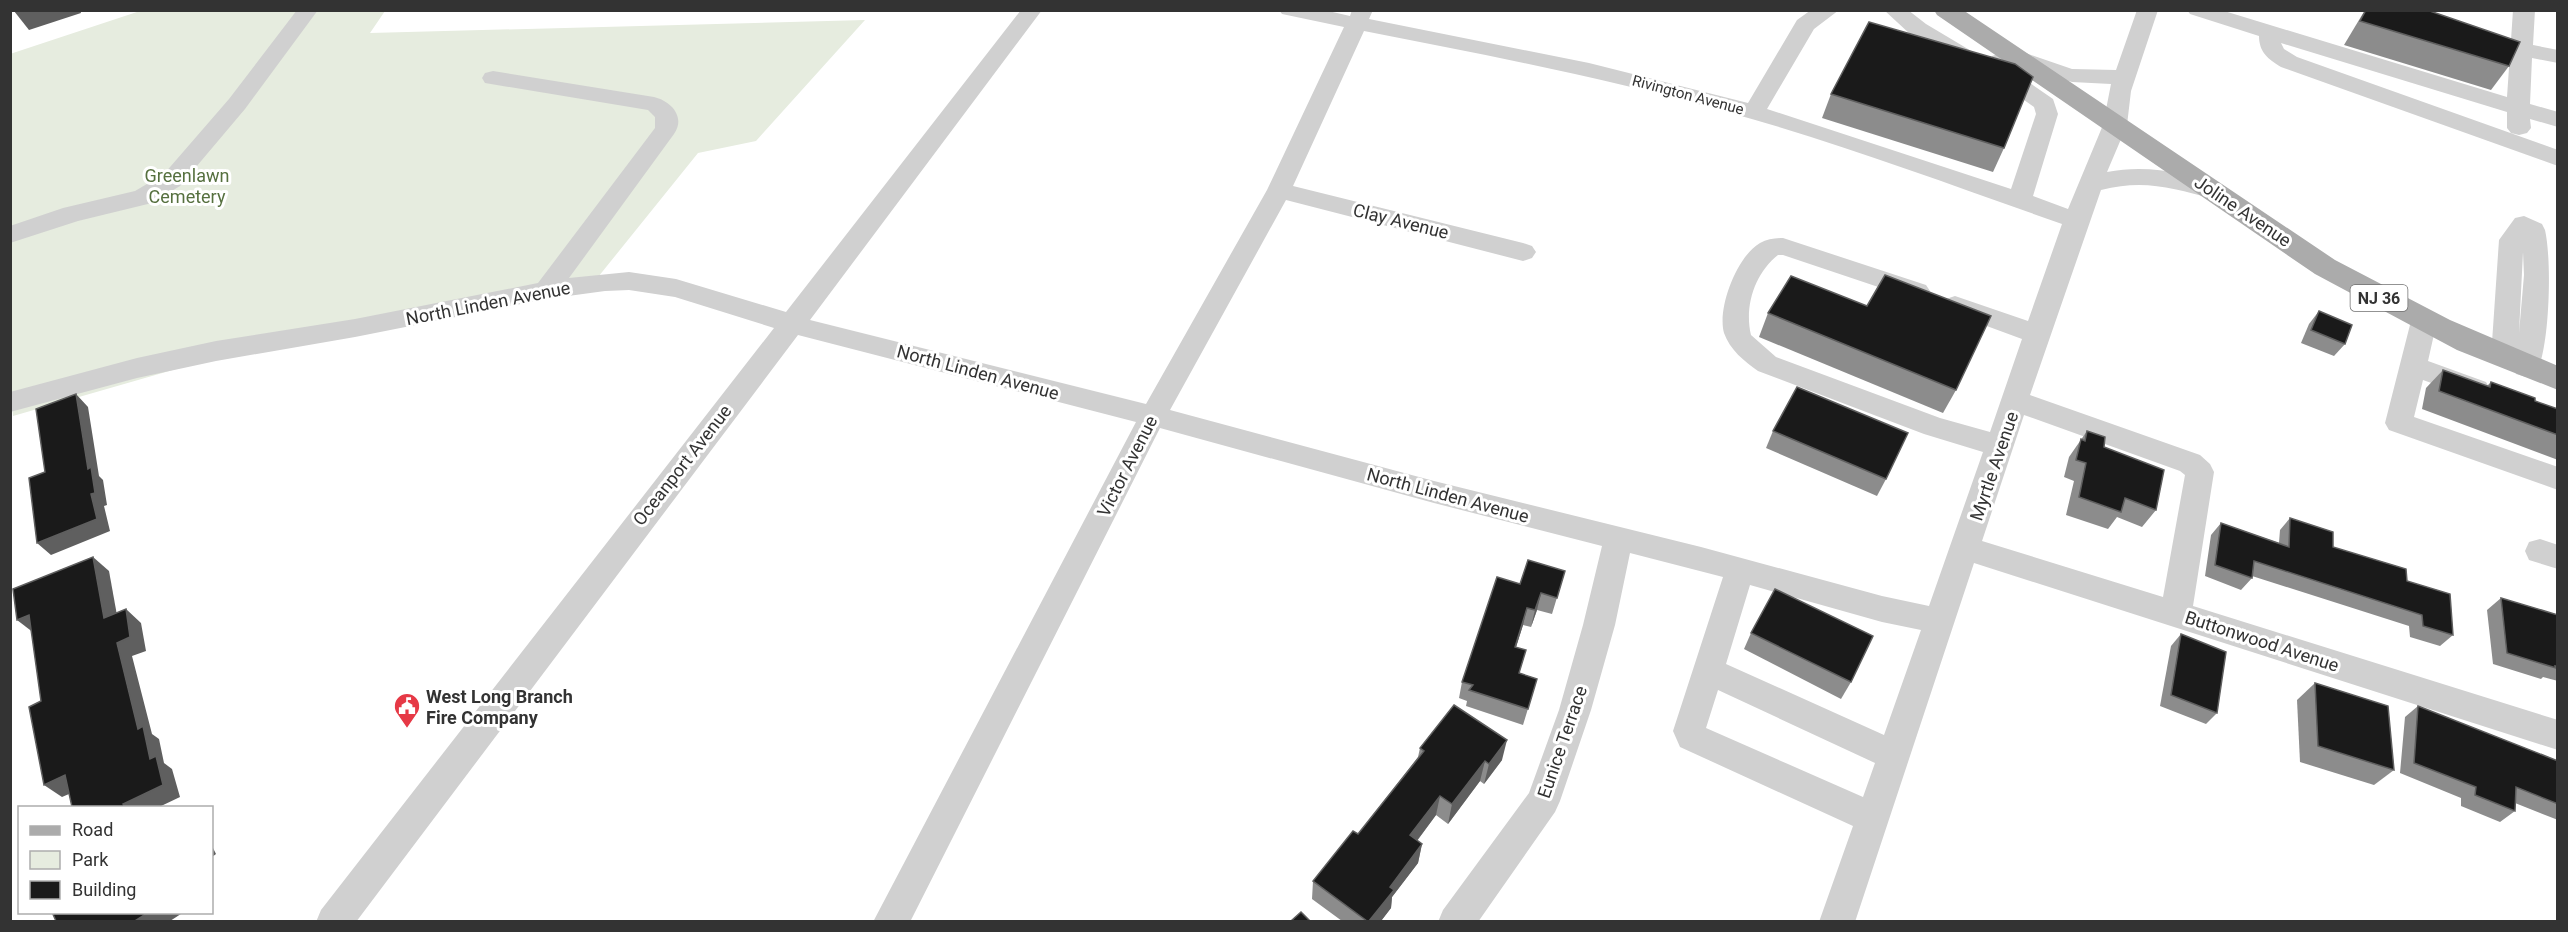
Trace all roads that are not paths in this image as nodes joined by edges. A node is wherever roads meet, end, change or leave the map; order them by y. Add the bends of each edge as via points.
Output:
1 (308, 10) edge
2 (1032, 10) edge
3 (1289, 10) edge
4 (1829, 10) edge
5 (1894, 10) edge
6 (1946, 10) edge
7 (2148, 10) edge
8 (2197, 10) edge
9 (2524, 10) edge
10 (1359, 17) edge
11 (2263, 23) edge
12 (2463, 38) edge
13 (2522, 50) junction
14 (2558, 57) edge
15 (2010, 61) junction
16 (2126, 75) junction
17 (494, 78) dead end
18 (2518, 109) junction
19 (1754, 112) junction
20 (2558, 120) edge
21 (2115, 125) junction
22 (2521, 145) junction
23 (2558, 159) edge
24 (2091, 184) junction
25 (1279, 190) junction
26 (2215, 192) junction
27 (2020, 200) junction
28 (2076, 219) junction
29 (2524, 224) dead end
30 (10, 235) edge
31 (1523, 252) dead end
32 (546, 290) junction
33 (2424, 321) junction
34 (792, 324) junction
35 (2038, 335) junction
36 (2515, 362) junction
37 (2413, 366) junction
38 (2558, 379) edge
39 (2502, 398) edge
40 (2016, 401) junction
41 (10, 402) edge
42 (1152, 417) junction
43 (2000, 446) junction
44 (2558, 480) edge
45 (1618, 539) junction
46 (1966, 549) junction
47 (1740, 570) junction
48 (2176, 614) junction
49 (1938, 621) junction
50 (1707, 671) junction
51 (2558, 735) edge
52 (1893, 755) junction
53 (1872, 818) junction
54 (1842, 920) edge
55 (334, 921) edge
56 (891, 921) edge
57 (1456, 921) edge

1 - 30 street via 237,104 172,180 142,197
2 - 34 street, Oceanport Avenue
3 - 10 street, Rivington Avenue
4 - 19 street via 1805,25
5 - 15 street via 1957,54
6 - 15 main road, Joline Avenue / NJ 36
7 - 16 street, Myrtle Avenue
8 - 11 street
9 - 13 street
10 - 19 street, Rivington Avenue
10 - 25 street, Victor Avenue
11 - 18 street
11 - 22 street via 2271,50 2289,62
12 - 13 street
13 - 14 street
13 - 18 street
15 - 16 street via 2080,78
15 - 21 main road, Joline Avenue / NJ 36
15 - 27 street via 2045,104 2047,114
16 - 21 street, Myrtle Avenue
17 - 32 street via 654,104 666,113 668,120 666,129
18 - 20 street
18 - 22 street
19 - 27 street, Rivington Avenue
21 - 24 street, Myrtle Avenue
21 - 26 main road, Joline Avenue / NJ 36
22 - 23 street
24 - 26 street via 2150,175
24 - 28 street, Myrtle Avenue
25 - 31 street, Clay Avenue
25 - 42 street, Victor Avenue
26 - 33 main road, Joline Avenue / NJ 36 via 2325,267
27 - 28 street, Rivington Avenue
28 - 35 street, Myrtle Avenue
29 - 36 street via 2533,230 2537,275 2531,342
32 - 34 street, North Linden Avenue via 605,282 651,282
32 - 41 street, North Linden Avenue via 127,370
33 - 36 main road, Joline Avenue / NJ 36
33 - 37 street
34 - 42 street, North Linden Avenue
34 - 55 street, Oceanport Avenue
35 - 40 street, Myrtle Avenue
35 - 43 street via 1785,246 1767,249 1747,274 1736,309 1737,334 1750,353 1767,364 1908,418
36 - 38 main road, Joline Avenue / NJ 36
37 - 39 street
37 - 44 street via 2399,423
40 - 43 street, Myrtle Avenue
40 - 48 street via 2190,463 2200,472
42 - 45 street, North Linden Avenue
42 - 56 street, Victor Avenue
43 - 46 street, Myrtle Avenue
45 - 47 street, North Linden Avenue
45 - 57 street, Eunice Terrace via 1575,711 1543,801
46 - 48 street, Buttonwood Avenue
46 - 49 street, Myrtle Avenue
47 - 49 street, North Linden Avenue
47 - 50 street
48 - 51 street, Buttonwood Avenue
49 - 52 street, Myrtle Avenue
50 - 52 street
50 - 53 street via 1689,731 1692,737
52 - 53 street, Myrtle Avenue
53 - 54 street, Myrtle Avenue

